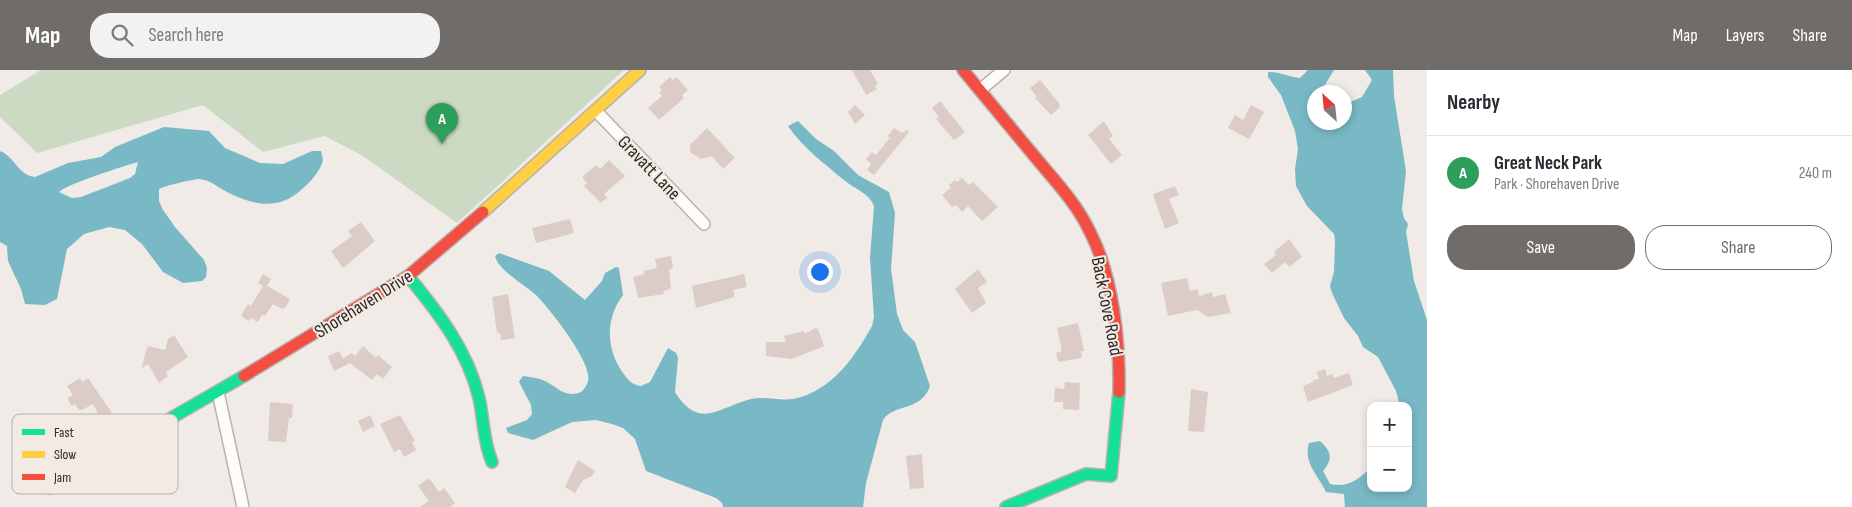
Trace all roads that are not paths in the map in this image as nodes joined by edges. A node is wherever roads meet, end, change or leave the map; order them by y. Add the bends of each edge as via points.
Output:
1 (640, 70) edge
2 (963, 70) edge
3 (1004, 70) edge
4 (980, 90) junction
5 (596, 110) junction
6 (704, 224) dead end
7 (408, 276) junction
8 (218, 392) junction
9 (178, 415) edge
10 (492, 462) dead end
11 (243, 507) edge
12 (1006, 507) edge

1 - 5 street, Shorehaven Drive
2 - 4 street, Back Cove Road
3 - 4 street
4 - 12 street, Back Cove Road via 1072,201 1087,225 1104,272 1120,371 1111,476 1086,474
5 - 6 street, Gravatt Lane
5 - 7 street, Shorehaven Drive
7 - 8 street, Shorehaven Drive
7 - 10 street via 444,322 467,362 479,398 485,444
8 - 9 street, Shorehaven Drive
8 - 11 street

